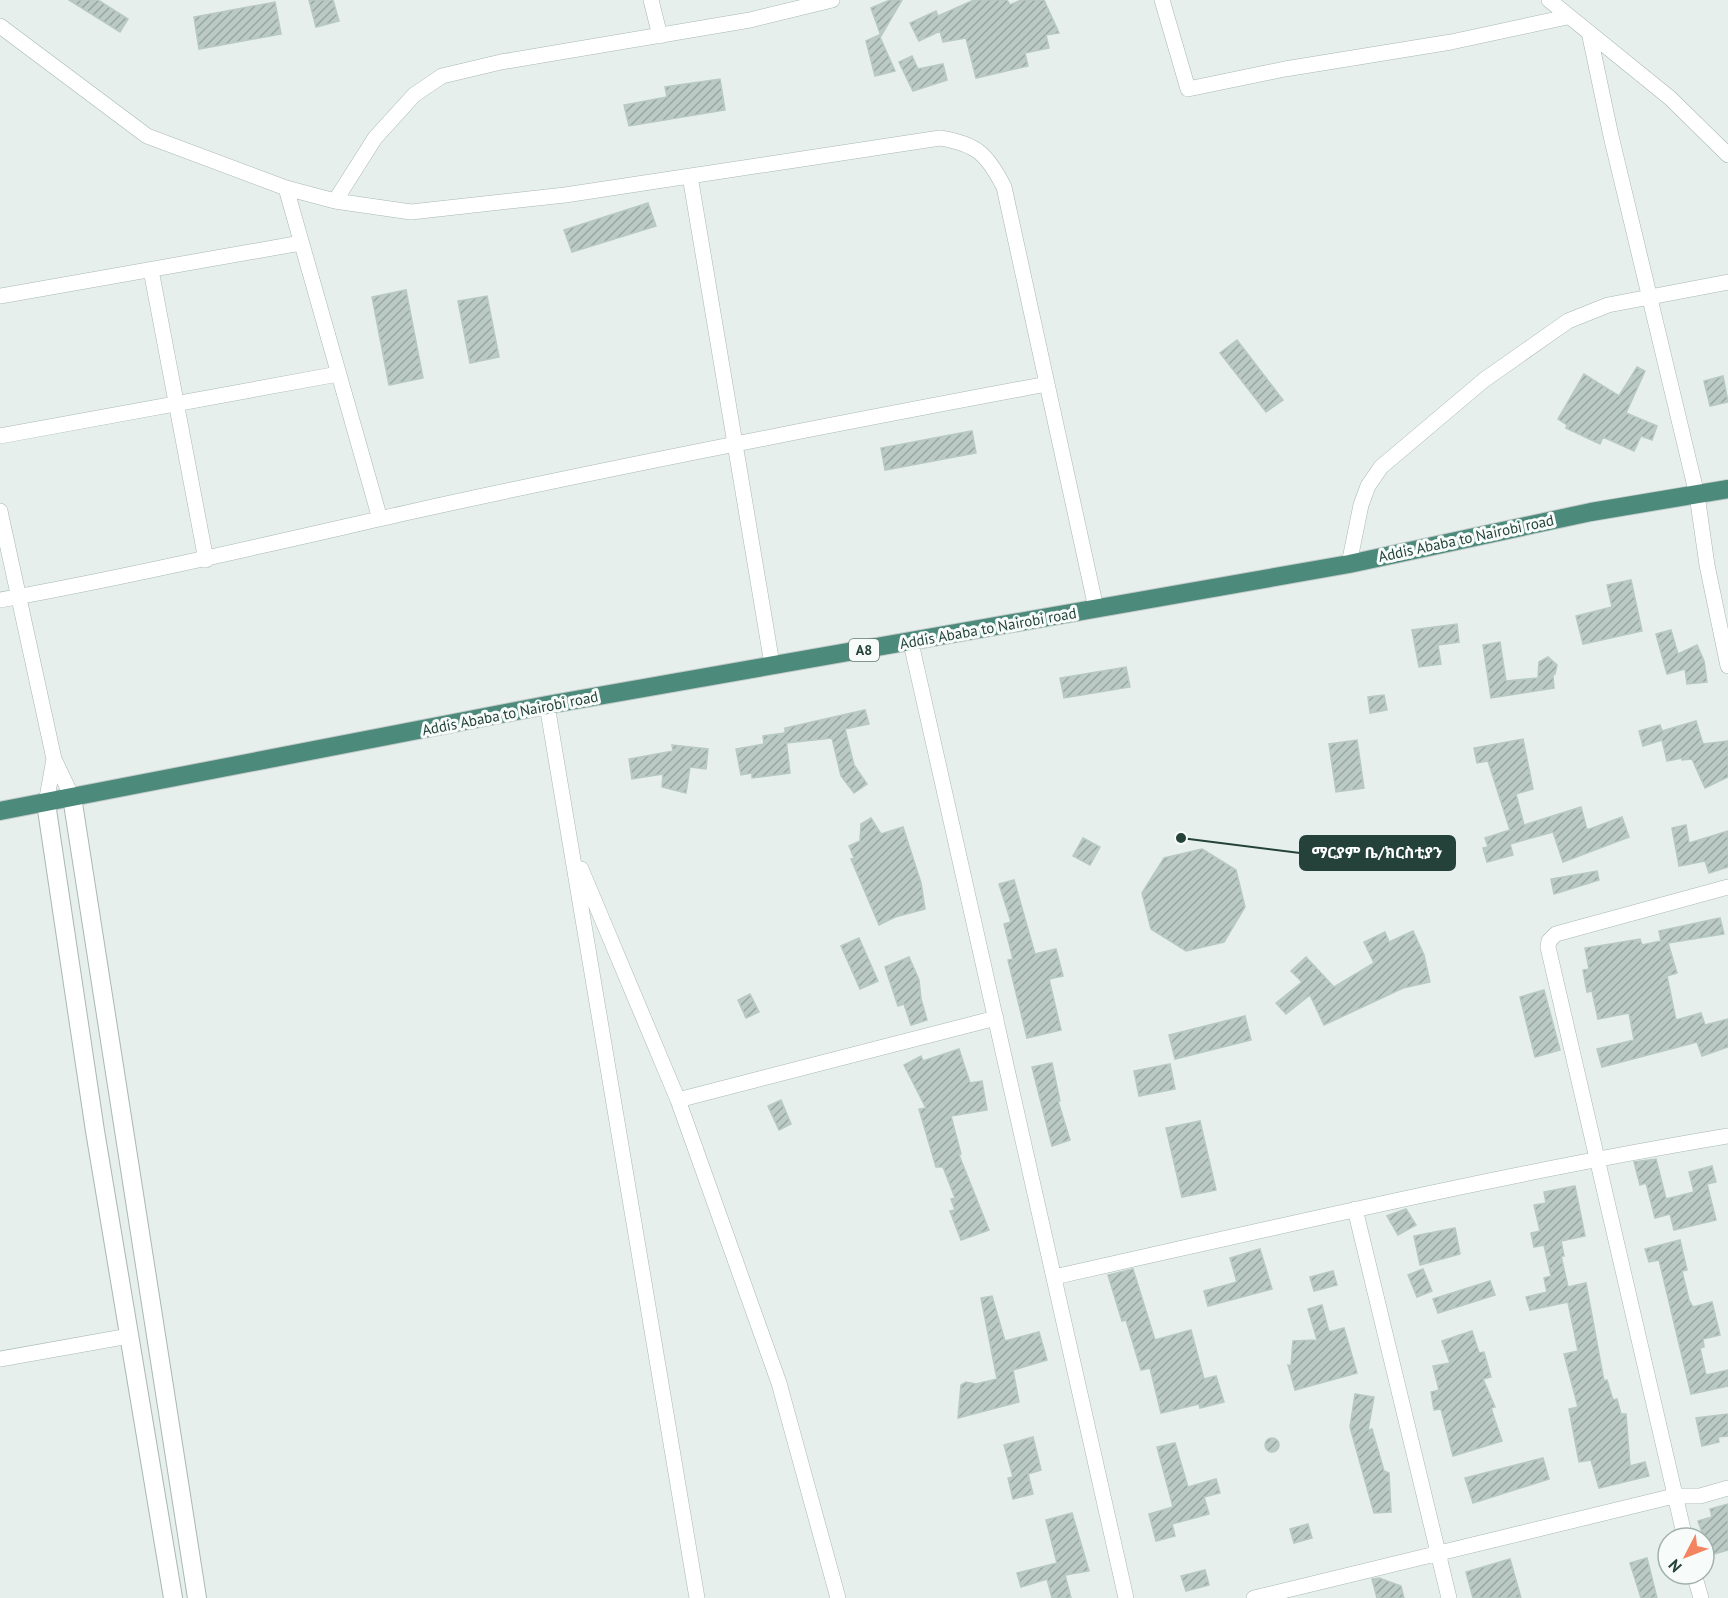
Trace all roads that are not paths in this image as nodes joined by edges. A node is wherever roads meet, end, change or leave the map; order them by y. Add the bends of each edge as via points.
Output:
1 (651, 0) edge
2 (832, 0) edge
3 (1162, 0) edge
4 (1549, 0) edge
5 (1567, 17) junction
6 (0, 26) edge
7 (1589, 32) junction
8 (660, 36) junction
9 (1728, 155) edge
10 (690, 176) junction
11 (286, 188) junction
12 (335, 201) junction
13 (301, 243) junction
14 (151, 270) junction
15 (1728, 282) edge
16 (1650, 295) junction
17 (0, 296) edge
18 (338, 374) junction
19 (1047, 384) junction
20 (176, 404) junction
21 (0, 436) edge
22 (736, 442) junction
23 (1728, 489) edge
24 (1696, 495) junction
25 (0, 511) edge
26 (380, 519) junction
27 (206, 560) junction
28 (1349, 564) junction
29 (19, 597) junction
30 (0, 600) edge
31 (1096, 608) junction
32 (911, 643) junction
33 (772, 664) junction
34 (1728, 666) edge
35 (548, 705) junction
36 (54, 759) junction
37 (72, 797) junction
38 (45, 803) junction
39 (0, 811) edge
40 (571, 846) junction
41 (1728, 888) edge
42 (996, 1018) junction
43 (678, 1100) junction
44 (1728, 1136) edge
45 (1598, 1158) junction
46 (1355, 1209) junction
47 (1054, 1277) junction
48 (129, 1336) junction
49 (0, 1359) edge
50 (1728, 1488) edge
51 (1674, 1496) junction
52 (1682, 1526) edge
53 (1438, 1553) junction
54 (173, 1598) edge
55 (197, 1598) edge
56 (698, 1598) edge
57 (838, 1598) edge
58 (1126, 1598) edge
59 (1254, 1598) edge
60 (1449, 1598) edge

1 - 8 street
2 - 8 street
3 - 5 street via 1188,88 1452,42
4 - 5 street
5 - 7 street
6 - 11 street via 147,136
7 - 9 street via 1670,98
7 - 16 street
8 - 12 street via 501,62 442,76 414,94 375,138
10 - 12 street via 411,212
10 - 19 street via 940,138 967,142 991,161 1004,187
10 - 22 street
11 - 12 street
11 - 13 street
13 - 14 street
13 - 18 street
14 - 17 street
14 - 20 street
15 - 16 street
16 - 24 street
16 - 28 street via 1608,305 1568,321 1484,380 1382,467 1368,486 1361,505
18 - 20 street
18 - 26 street
19 - 22 street
19 - 31 street
20 - 21 street
20 - 27 street
22 - 26 street
22 - 33 street
23 - 24 highway, Addis Ababa to Nairobi road / A8
24 - 28 highway, Addis Ababa to Nairobi road / A8 via 1558,518
24 - 34 street
25 - 29 street
26 - 27 street
27 - 29 street
28 - 31 highway, Addis Ababa to Nairobi road / A8
29 - 30 street
29 - 36 street
31 - 32 highway, Addis Ababa to Nairobi road / A8
32 - 33 highway, Addis Ababa to Nairobi road / A8
32 - 42 street
33 - 35 highway, Addis Ababa to Nairobi road / A8
35 - 37 highway, Addis Ababa to Nairobi road / A8
35 - 40 street
36 - 37 street
36 - 38 street
37 - 38 highway, Addis Ababa to Nairobi road / A8
37 - 55 street
38 - 39 highway, Addis Ababa to Nairobi road / A8
38 - 48 street
40 - 43 street
40 - 56 street
41 - 45 street via 1556,934 1549,941
42 - 43 street
42 - 47 street
43 - 57 street via 779,1383
44 - 45 street
45 - 46 street
45 - 51 street
46 - 47 street
46 - 53 street
47 - 58 street
48 - 49 street
48 - 54 street
50 - 51 street via 1700,1496
51 - 52 street
51 - 53 street
53 - 59 street
53 - 60 street

